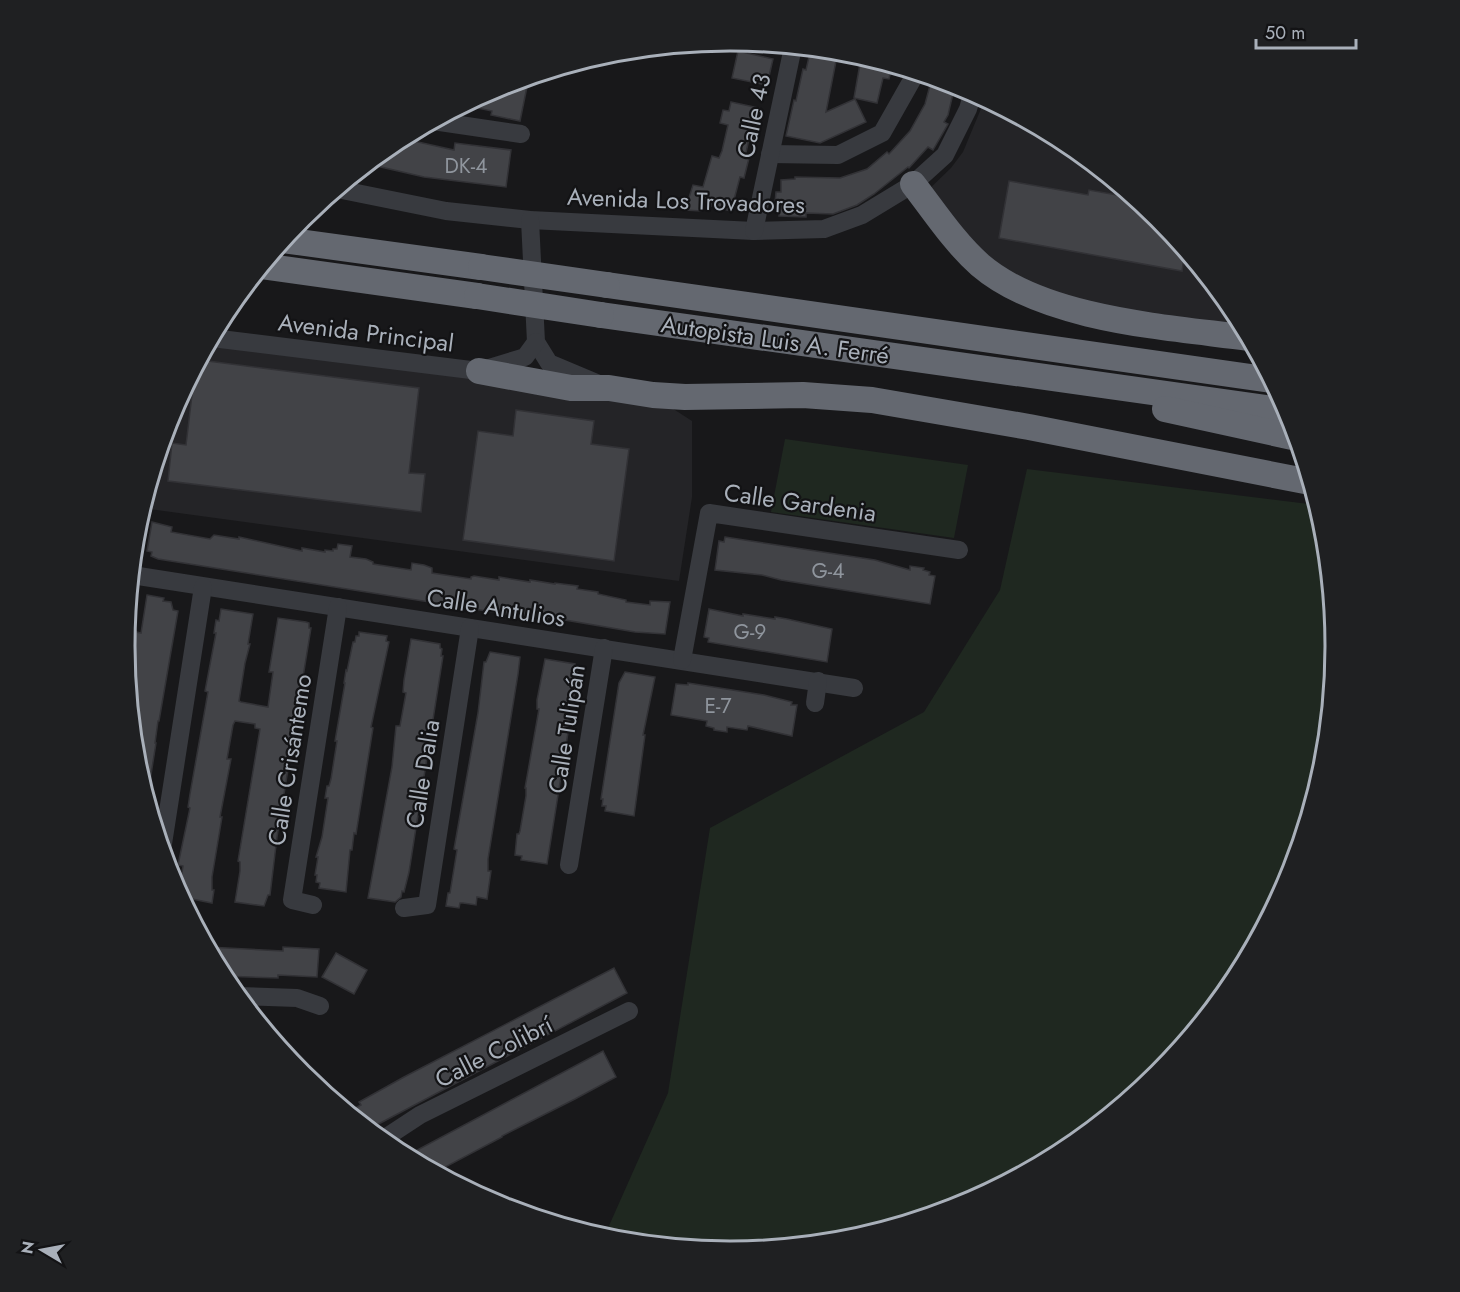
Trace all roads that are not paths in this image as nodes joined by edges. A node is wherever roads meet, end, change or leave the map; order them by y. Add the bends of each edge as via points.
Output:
1 (791, 54) edge
2 (912, 80) edge
3 (970, 102) edge
4 (452, 120) edge
5 (521, 134) dead end
6 (770, 154) junction
7 (913, 184) junction
8 (348, 191) edge
9 (530, 220) junction
10 (754, 231) junction
11 (294, 242) edge
12 (272, 267) edge
13 (1238, 336) edge
14 (220, 339) edge
15 (536, 342) junction
16 (1065, 350) junction
17 (1251, 360) edge
18 (479, 371) junction
19 (1262, 379) edge
20 (609, 388) junction
21 (1112, 388) junction
22 (1276, 409) edge
23 (1286, 436) edge
24 (1301, 480) edge
25 (959, 550) dead end
26 (139, 576) edge
27 (203, 587) junction
28 (338, 607) junction
29 (470, 628) junction
30 (604, 648) junction
31 (682, 660) junction
32 (818, 681) junction
33 (854, 688) dead end
34 (815, 704) dead end
35 (165, 831) edge
36 (569, 865) dead end
37 (313, 905) dead end
38 (404, 908) dead end
39 (249, 996) edge
40 (320, 1006) dead end
41 (629, 1011) dead end
42 (390, 1135) edge

1 - 6 street, Calle 43
2 - 6 street via 882,133 838,155
3 - 7 street, Avenida Los Trovadores via 945,155
4 - 5 street
6 - 10 street, Calle 43
7 - 10 street, Avenida Los Trovadores via 862,215 824,229
7 - 13 highway via 980,264 1014,289 1054,304 1128,321
8 - 9 street, Avenida Los Trovadores via 446,211
9 - 10 street, Avenida Los Trovadores
9 - 15 street
11 - 16 highway, Autopista Luis A. Ferré, bridge
12 - 21 highway, Autopista Luis A. Ferré, bridge
14 - 18 street, Avenida Principal
15 - 18 street via 525,357
15 - 20 street via 549,363
16 - 17 highway via 1137,347
16 - 19 highway, Autopista Luis A. Ferré
18 - 20 highway via 570,388
20 - 24 highway via 685,397 804,395 872,400
21 - 22 highway, Autopista Luis A. Ferré
21 - 23 highway via 1160,408
25 - 31 street, Calle Gardenia via 709,513
26 - 27 street, Calle Antulios
27 - 28 street, Calle Antulios
27 - 35 street
28 - 29 street, Calle Antulios
28 - 37 street, Calle Crisántemo via 292,900
29 - 30 street, Calle Antulios
29 - 38 street, Calle Dalia via 427,905
30 - 31 street, Calle Antulios
30 - 36 street, Calle Tulipán via 585,819
31 - 32 street, Calle Antulios
32 - 33 street, Calle Antulios
32 - 34 street
39 - 40 street via 297,998
41 - 42 street, Calle Colibrí via 420,1115

